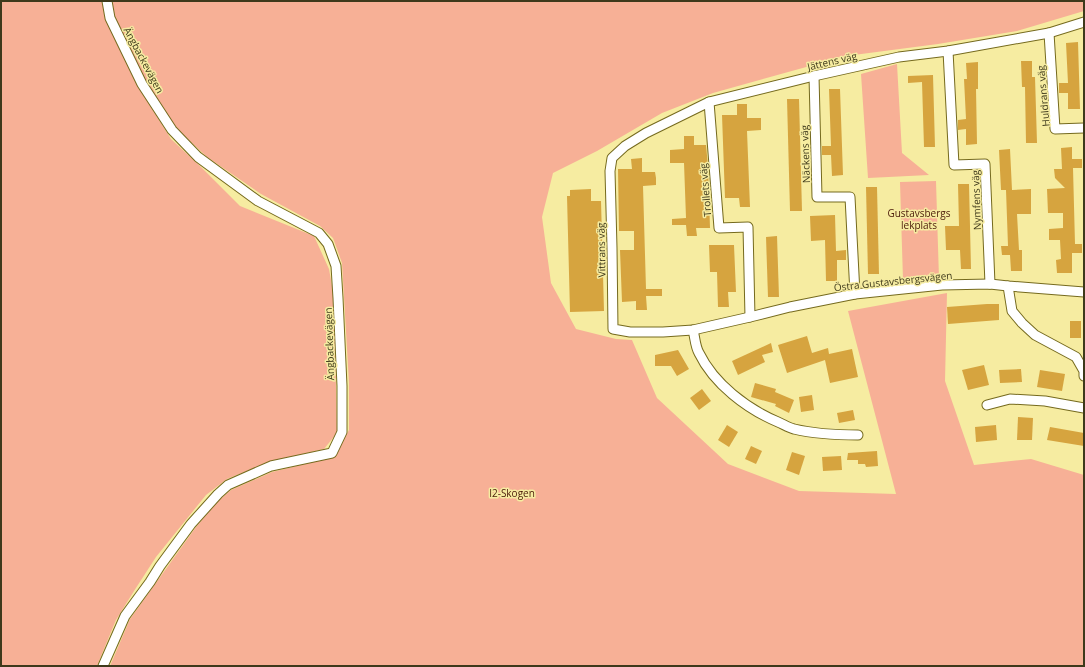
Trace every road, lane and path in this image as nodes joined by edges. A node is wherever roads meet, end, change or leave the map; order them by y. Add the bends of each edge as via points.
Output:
1 (107, 1) edge
2 (1084, 22) edge
3 (1049, 33) junction
4 (948, 51) junction
5 (814, 76) junction
6 (709, 102) junction
7 (1084, 128) edge
8 (610, 171) joint
9 (990, 284) junction
10 (1008, 286) junction
11 (1084, 292) edge
12 (855, 294) junction
13 (750, 317) junction
14 (613, 329) joint
15 (693, 330) junction
16 (1084, 376) edge
17 (987, 405) dead end
18 (1084, 407) edge
19 (858, 435) dead end
20 (103, 666) edge

1 - 20 street, Ängbackevägen via 110,18 142,84 172,130 198,156 252,196 319,233 328,244 336,266 342,432 332,453 271,466 228,485 218,494 190,524 125,616
2 - 3 street, Jättens väg
3 - 4 street, Jättens väg
3 - 7 street, Huldrans väg via 1056,129
4 - 5 street, Jättens väg via 899,57
4 - 9 street, Nymfens väg via 954,165 985,164
5 - 6 street, Jättens väg
5 - 12 street, Näckens väg via 817,197 850,197
6 - 8 street, Jättens väg via 626,146 612,158
6 - 13 street, Trollets väg via 720,228 748,227
8 - 14 street, Vittrans väg
9 - 10 street, Östra Gustavsbergsvägen
9 - 12 street, Östra Gustavsbergsvägen via 942,285
10 - 11 street, Östra Gustavsbergsvägen
10 - 16 street via 1012,311 1022,323 1035,335 1076,357
12 - 13 street, Östra Gustavsbergsvägen
13 - 15 street, Östra Gustavsbergsvägen
14 - 15 street, Östra Gustavsbergsvägen via 630,332
15 - 19 street via 698,351 711,372 744,404 794,429
17 - 18 street via 1010,399

